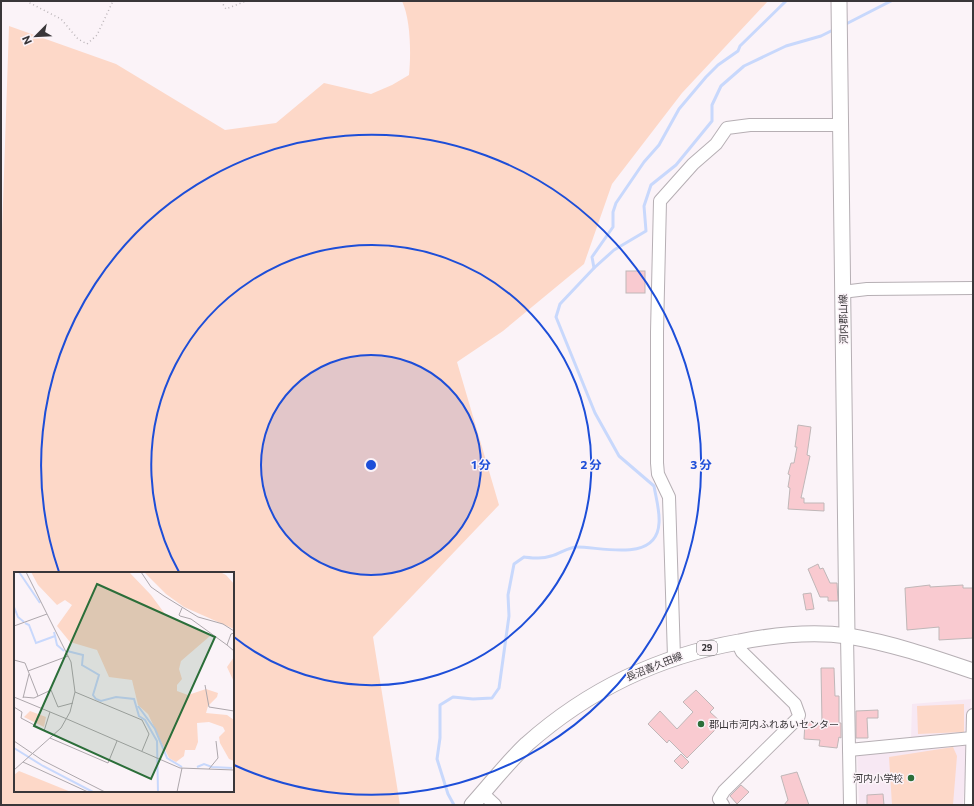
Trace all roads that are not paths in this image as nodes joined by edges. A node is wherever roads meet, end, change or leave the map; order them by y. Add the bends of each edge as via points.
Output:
1 (839, 1) edge
2 (840, 125) junction
3 (973, 288) edge
4 (842, 292) junction
5 (847, 636) junction
6 (737, 642) junction
7 (674, 657) junction
8 (973, 670) edge
9 (973, 715) edge
10 (972, 738) junction
11 (848, 750) junction
12 (482, 793) junction
13 (472, 805) edge
14 (495, 805) edge
15 (723, 805) edge
16 (850, 805) edge
17 (971, 805) edge

1 - 2 main road, 河内郡山線
2 - 4 main road, 河内郡山線
2 - 7 street via 750,125 727,128 716,144 693,164 660,201 657,463 658,474 668,497
3 - 4 street via 867,289
4 - 5 main road, 河内郡山線
5 - 6 main road, 長沼喜久田線 / 29 via 780,636
5 - 8 main road, 長沼喜久田線 / 29 via 912,650
5 - 11 street
6 - 7 main road, 長沼喜久田線 / 29
6 - 15 street via 742,652 795,704 799,715 724,791 719,799
7 - 12 main road, 長沼喜久田線 / 29 via 624,677 576,705 526,745
9 - 10 street
10 - 11 street
10 - 17 street
11 - 16 street
12 - 13 main road, 長沼喜久田線 / 29
12 - 14 street

